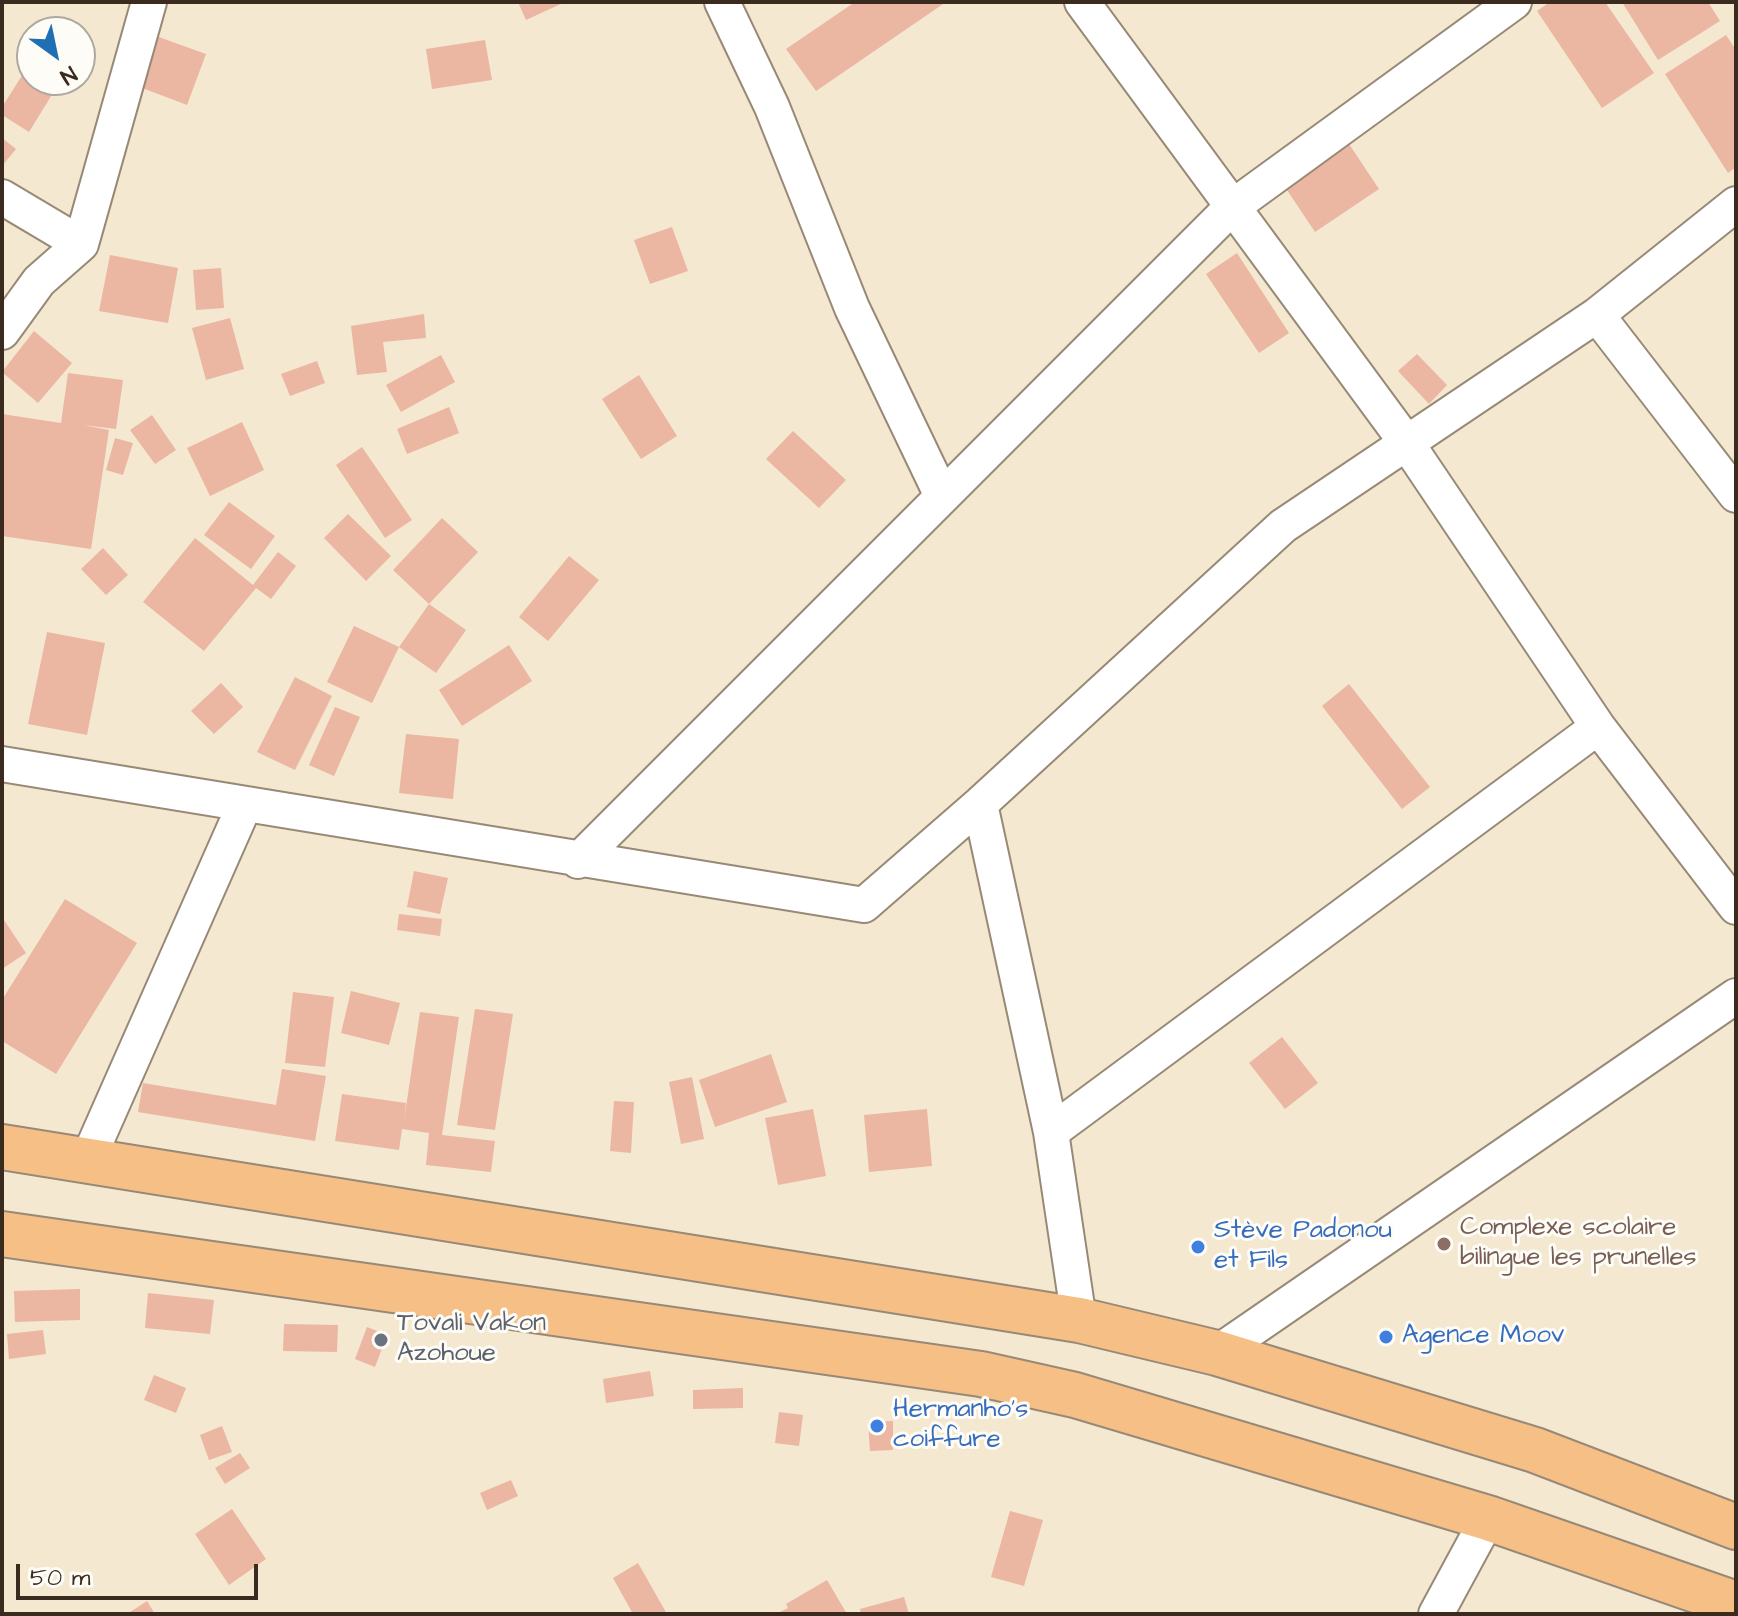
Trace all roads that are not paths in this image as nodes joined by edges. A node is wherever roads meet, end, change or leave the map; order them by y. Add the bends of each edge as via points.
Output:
1 (149, 2) edge
2 (722, 2) edge
3 (1082, 2) edge
4 (1514, 2) edge
5 (2, 197) edge
6 (1736, 204) edge
7 (1231, 208) junction
8 (81, 244) junction
9 (1597, 315) junction
10 (2, 332) edge
11 (1406, 442) junction
12 (941, 494) junction
13 (1736, 495) edge
14 (1598, 727) junction
15 (2, 764) edge
16 (245, 804) junction
17 (980, 804) junction
18 (578, 861) junction
19 (1736, 907) edge
20 (1736, 996) edge
21 (1051, 1132) junction
22 (2, 1147) edge
23 (88, 1159) junction
24 (2, 1234) edge
25 (1079, 1320) junction
26 (1217, 1353) junction
27 (1488, 1518) junction
28 (1736, 1527) edge
29 (1736, 1604) edge
30 (1436, 1614) edge

1 - 8 street
2 - 12 street via 772,107 852,308
3 - 7 street
4 - 7 street
5 - 8 street
6 - 9 street
7 - 11 street
7 - 12 street
8 - 10 street via 39,281
9 - 11 street
9 - 13 street
11 - 14 street
11 - 17 street via 1283,526
12 - 18 street
14 - 19 street
14 - 21 street
15 - 16 street
16 - 18 street
16 - 23 street
17 - 18 street via 864,905
17 - 21 street
20 - 26 street
21 - 25 street
22 - 23 highway
23 - 25 highway
24 - 27 highway via 981,1374 1075,1395
25 - 26 highway
26 - 28 highway via 1535,1450
27 - 29 highway
27 - 30 street

